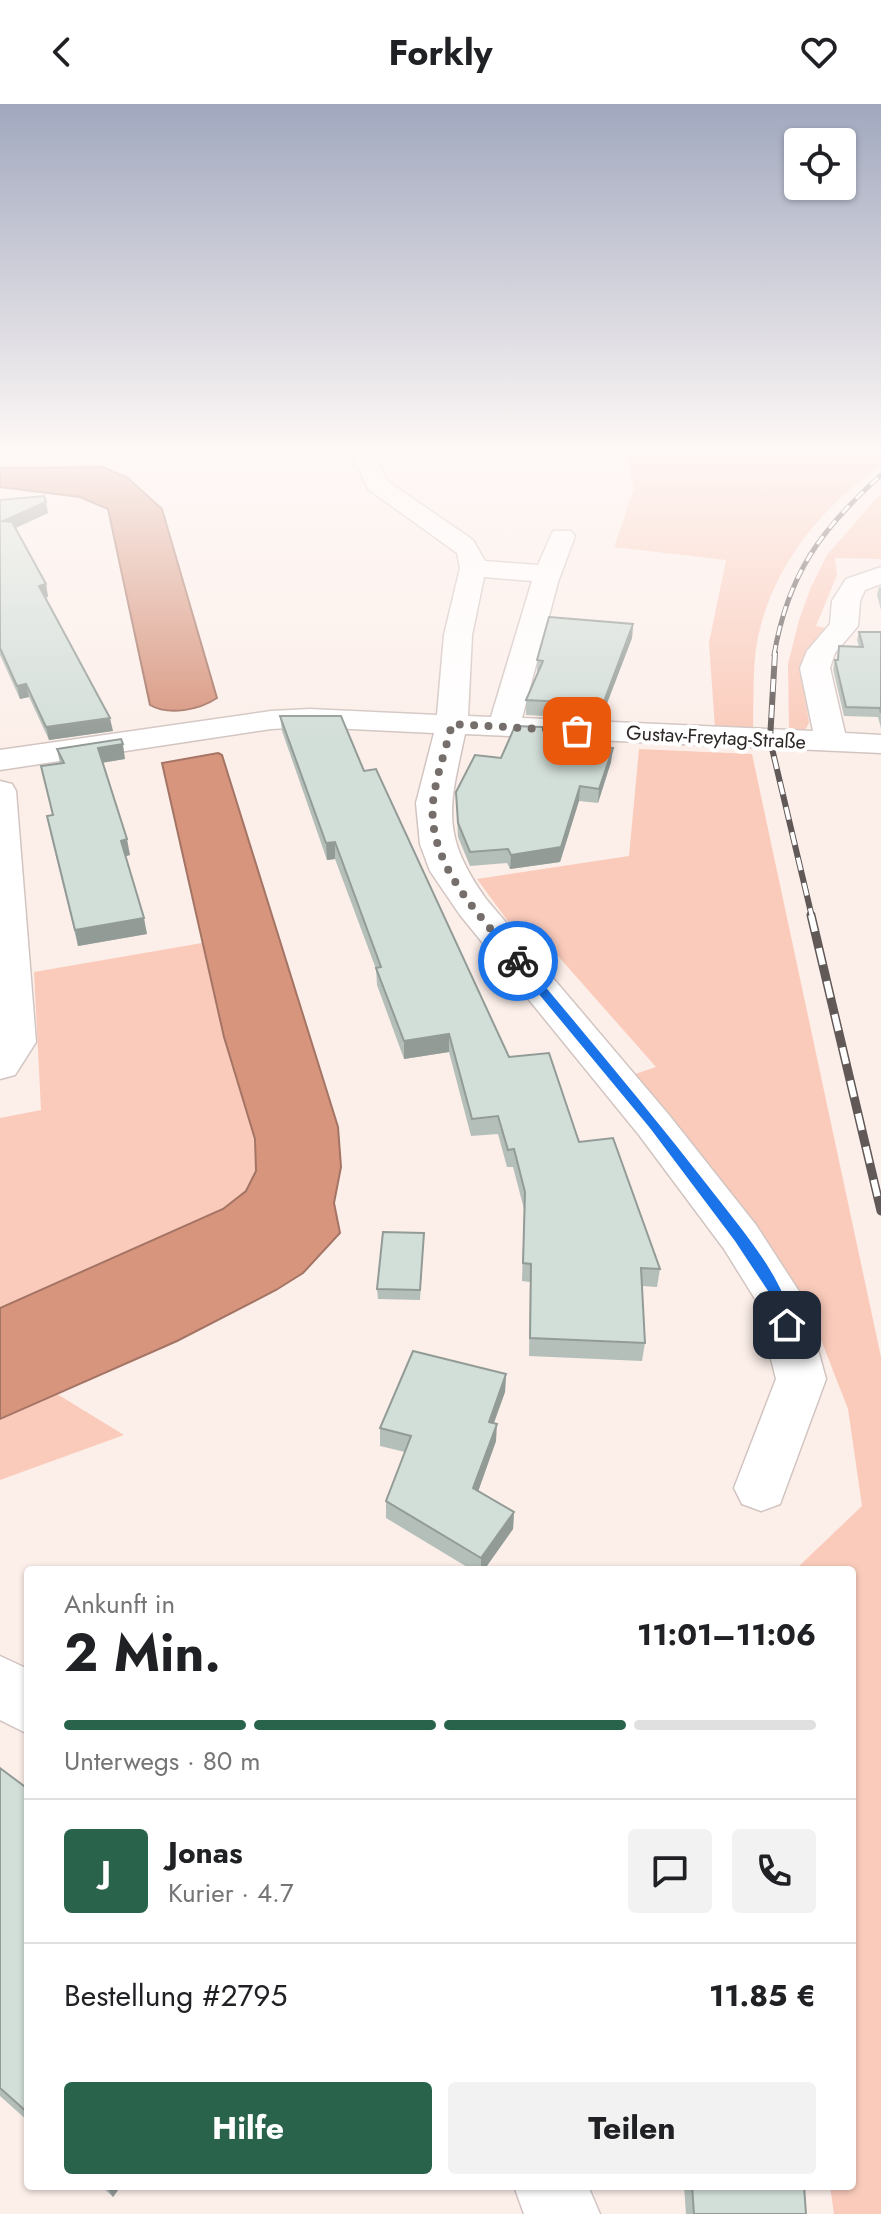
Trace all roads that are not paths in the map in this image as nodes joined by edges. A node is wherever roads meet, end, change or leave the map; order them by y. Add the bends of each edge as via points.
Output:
1 (465, 546) edge
2 (558, 546) edge
3 (473, 568) junction
4 (547, 574) junction
5 (879, 575) edge
6 (452, 724) junction
7 (504, 727) junction
8 (832, 743) junction
9 (881, 744) edge
10 (0, 760) edge
11 (0, 791) edge
12 (0, 1066) edge
13 (761, 1488) dead end
14 (0, 1684) edge
15 (24, 1702) edge
16 (553, 2190) edge
17 (562, 2214) edge

1 - 3 street
2 - 4 street
3 - 4 street
3 - 6 street via 458,635
4 - 7 street
5 - 8 street, Gustav-Freytag-Straße via 855,585 846,601 844,626 821,651 815,668
6 - 7 street, Gustav-Freytag-Straße
6 - 10 street, Gustav-Freytag-Straße via 271,720
6 - 13 street via 433,803 437,844 448,871 654,1125 780,1299 801,1379
7 - 8 street, Gustav-Freytag-Straße
8 - 9 street, Gustav-Freytag-Straße
11 - 12 street via 16,1042
14 - 15 street
16 - 17 street

